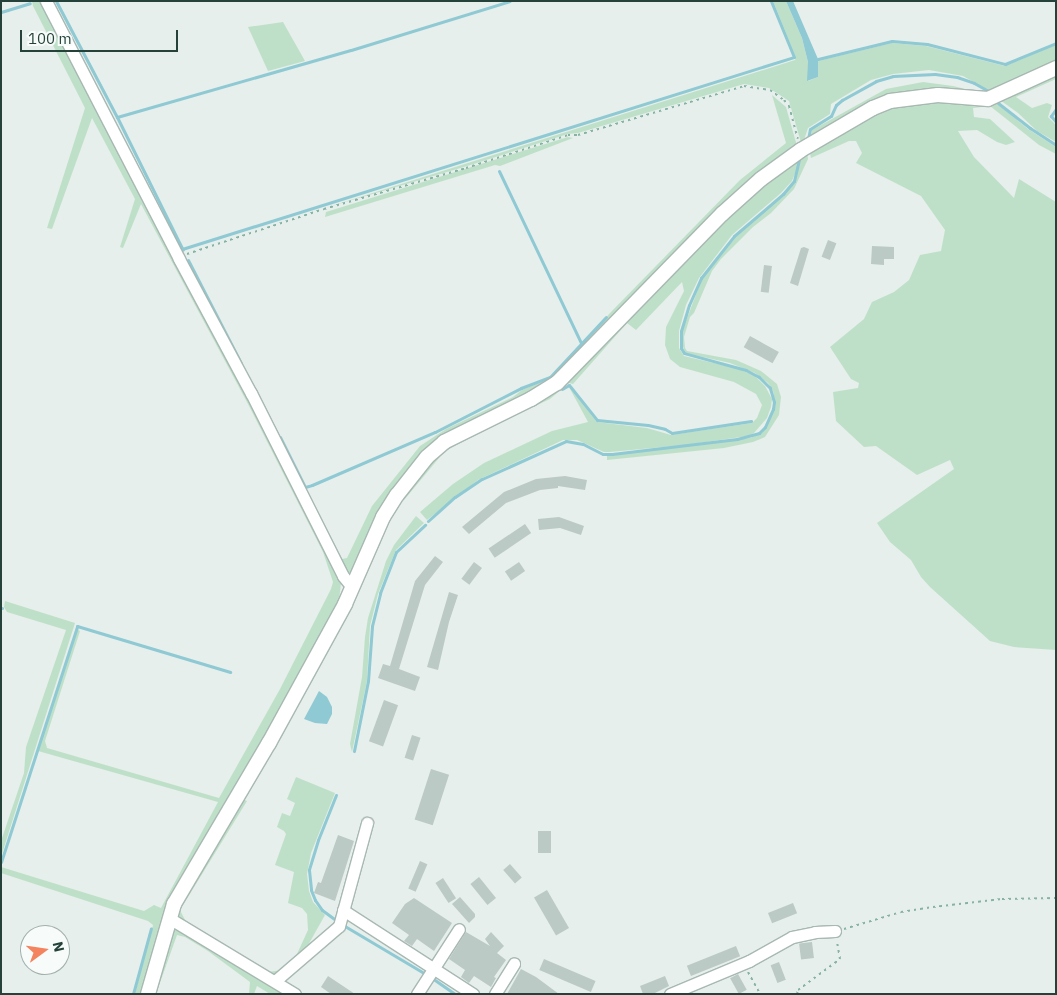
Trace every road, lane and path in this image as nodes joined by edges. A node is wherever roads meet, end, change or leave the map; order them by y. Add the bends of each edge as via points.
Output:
1 (46, 1) edge
2 (1056, 68) edge
3 (801, 150) junction
4 (179, 259) junction
5 (352, 587) junction
6 (367, 823) dead end
7 (1056, 898) edge
8 (344, 910) junction
9 (169, 918) junction
10 (459, 929) dead end
11 (835, 931) junction
12 (743, 962) junction
13 (514, 964) dead end
14 (433, 968) junction
15 (275, 981) junction
16 (148, 994) edge
17 (295, 994) edge
18 (417, 994) edge
19 (473, 994) edge
20 (495, 994) edge
21 (670, 994) edge
22 (760, 994) edge
23 (797, 994) edge

1 - 4 street
2 - 3 street via 988,99 938,95 890,101
3 - 4 path via 789,106 770,90 744,86 324,209 188,253
3 - 5 street via 761,178 728,209 557,383 444,442 427,457 383,517
4 - 5 street via 343,576
5 - 9 street via 269,743 174,904
6 - 8 street
7 - 11 path via 1002,899 933,907 900,912
8 - 14 street
8 - 15 street via 339,926
9 - 15 street
9 - 16 street
10 - 14 street
11 - 12 street via 792,937
11 - 23 path via 840,959
12 - 21 street
12 - 22 path
13 - 20 street
14 - 18 street
14 - 19 street
15 - 17 street

